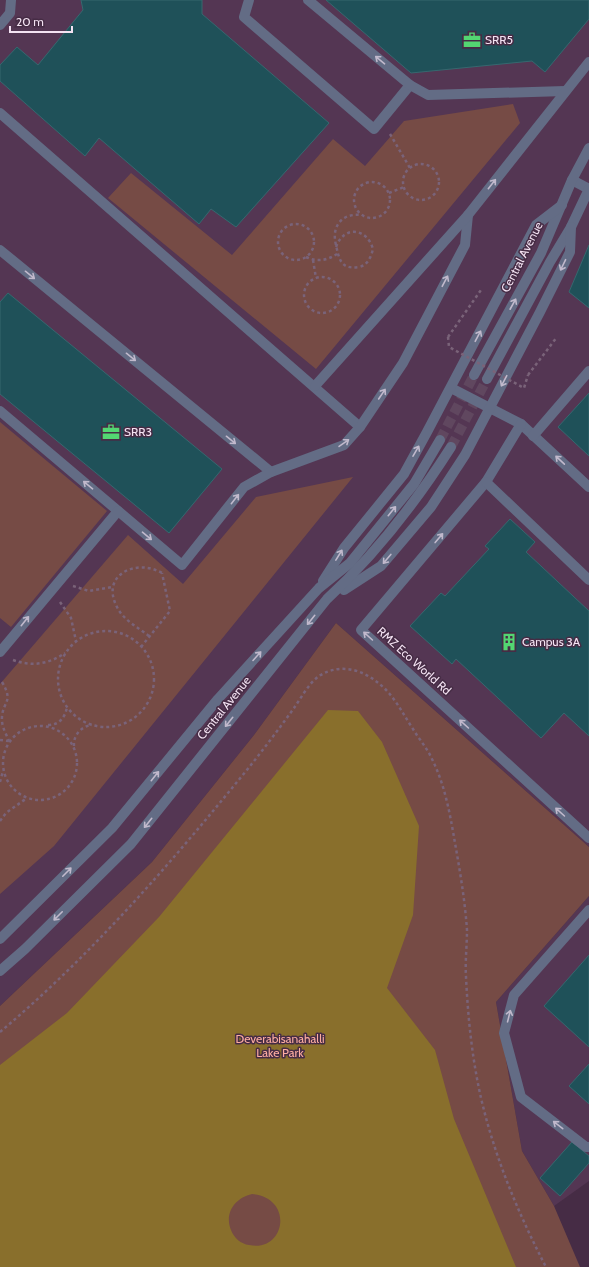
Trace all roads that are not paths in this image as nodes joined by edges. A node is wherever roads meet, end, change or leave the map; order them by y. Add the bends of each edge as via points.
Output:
1 (11, 0) edge
2 (248, 0) edge
3 (308, 0) edge
4 (0, 25) edge
5 (589, 62) edge
6 (410, 85) junction
7 (565, 91) junction
8 (0, 113) edge
9 (589, 148) edge
10 (572, 180) junction
11 (589, 189) edge
12 (562, 205) junction
13 (468, 215) junction
14 (571, 227) junction
15 (0, 250) edge
16 (589, 372) edge
17 (474, 375) tunnel mouth
18 (487, 379) tunnel mouth
19 (315, 386) junction
20 (451, 388) junction
21 (489, 408) junction
22 (0, 411) edge
23 (521, 424) junction
24 (360, 427) junction
25 (533, 436) junction
26 (440, 440) tunnel mouth
27 (451, 447) tunnel mouth
28 (271, 472) junction
29 (486, 482) junction
30 (589, 487) edge
31 (118, 511) junction
32 (589, 580) edge
33 (319, 588) junction
34 (327, 599) junction
35 (0, 652) edge
36 (589, 838) edge
37 (589, 910) edge
38 (0, 938) edge
39 (0, 971) edge
40 (589, 1147) edge

1 - 4 street via 10,13
2 - 6 street via 244,17 374,129
6 -> 3 street
5 - 7 street
6 - 7 street via 428,95
13 -> 7 street
8 - 19 street
9 - 10 street, Central Avenue
10 - 11 street
10 - 12 street, Central Avenue
11 - 14 street
17 -> 12 street, Central Avenue via 541,253
20 -> 12 street via 536,225
13 - 19 street
24 -> 13 street via 403,363 465,245
14 - 18 street
14 -> 21 street via 570,252
15 -> 28 street
16 - 25 street
19 - 24 street
20 - 21 street
33 -> 20 street via 344,548 404,474
21 - 23 street
21 -> 34 street via 465,456 431,507 381,566
31 -> 22 street
23 - 25 street
23 - 29 street, RMZ Eco World Rd
28 -> 24 street via 344,445
30 -> 25 street
33 -> 26 street, Central Avenue via 350,563 414,484
27 - 34 street, Central Avenue via 426,487 390,532 357,572
31 -> 28 street via 182,565 244,487
29 - 32 street
36 -> 29 street, RMZ Eco World Rd via 361,630
35 -> 31 street
38 -> 33 street, Central Avenue via 112,828 218,699
34 -> 39 street, Central Avenue via 131,844
40 -> 37 street via 586,1148 521,1097 504,1033 514,995

